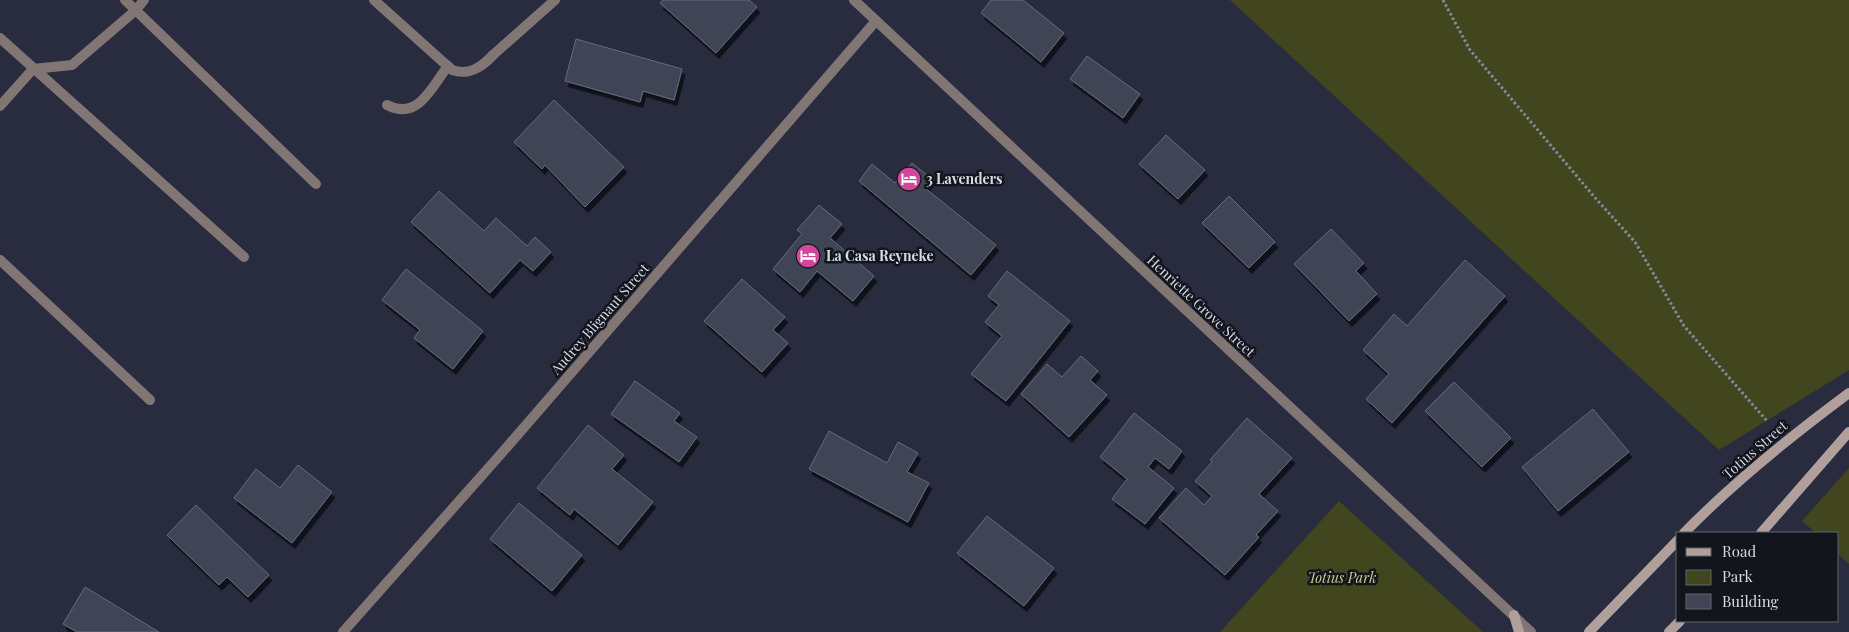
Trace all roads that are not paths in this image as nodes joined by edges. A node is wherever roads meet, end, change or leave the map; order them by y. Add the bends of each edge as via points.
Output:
1 (125, 0) edge
2 (144, 0) edge
3 (374, 0) edge
4 (854, 0) edge
5 (553, 1) edge
6 (136, 10) junction
7 (875, 22) junction
8 (0, 38) edge
9 (448, 66) junction
10 (33, 69) junction
11 (387, 105) dead end
12 (0, 106) edge
13 (316, 184) dead end
14 (244, 257) dead end
15 (0, 260) edge
16 (1849, 393) edge
17 (150, 400) dead end
18 (1849, 432) edge
19 (1685, 532) edge
20 (1762, 532) edge
21 (1676, 542) edge
22 (1514, 616) junction
23 (1679, 622) edge
24 (343, 632) edge
25 (1519, 632) edge
26 (1531, 632) edge
27 (1588, 632) edge
28 (1669, 632) edge

1 - 6 street
2 - 6 street
3 - 9 street
4 - 7 street, Henriette Grove Street
5 - 9 street via 482,66 458,72
6 - 10 street via 72,65
6 - 13 street
7 - 22 street, Henriette Grove Street
7 - 24 street, Audrey Blignaut Street via 507,448
8 - 10 street
9 - 11 street via 412,109 403,111
10 - 12 street
10 - 14 street
15 - 17 street
16 - 19 street, Totius Street via 1807,424
18 - 20 street
21 - 27 street
22 - 25 street
22 - 26 street, Henriette Grove Street
23 - 28 street

